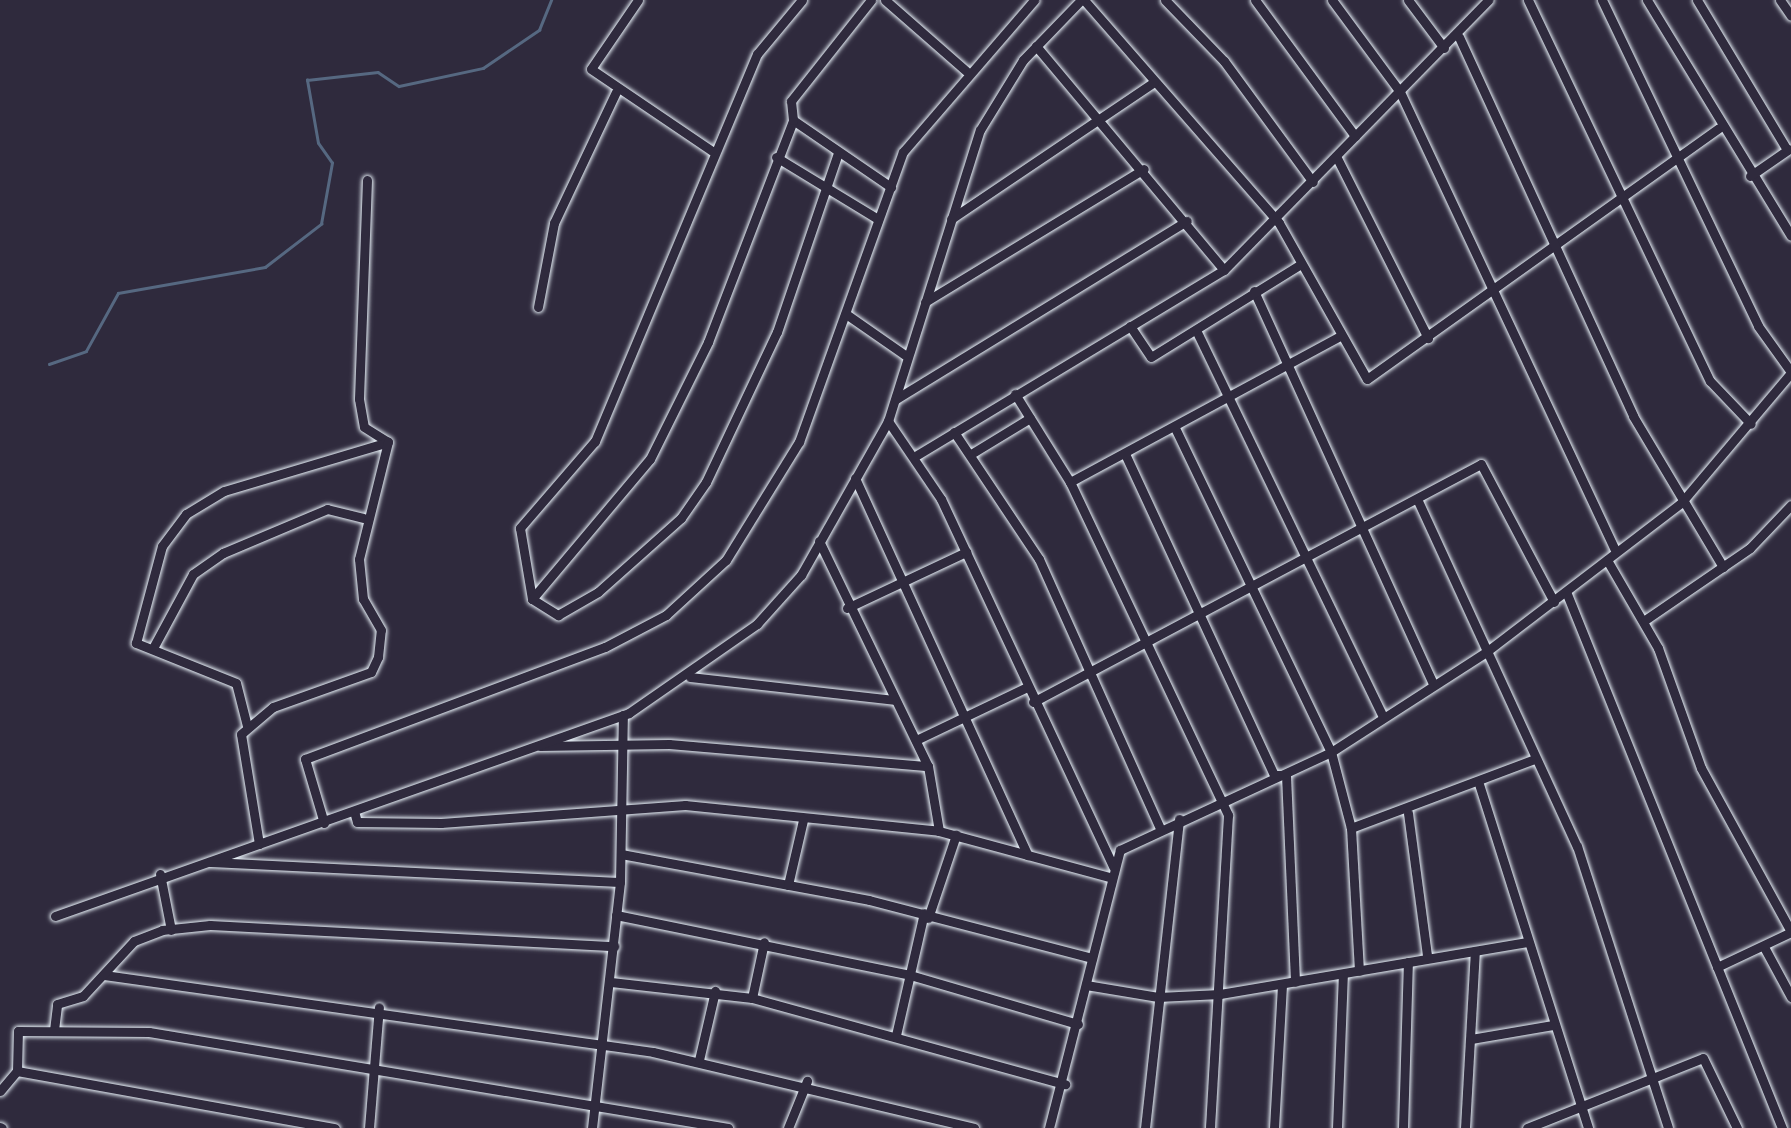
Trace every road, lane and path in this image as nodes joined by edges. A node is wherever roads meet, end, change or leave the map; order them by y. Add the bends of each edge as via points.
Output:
1 (638, 0) edge
2 (802, 0) edge
3 (871, 0) edge
4 (886, 0) edge
5 (1034, 0) edge
6 (1082, 0) edge
7 (1165, 0) edge
8 (1255, 0) edge
9 (1332, 0) edge
10 (1408, 0) edge
11 (1488, 0) edge
12 (1528, 0) edge
13 (1602, 0) edge
14 (1647, 0) edge
15 (1697, 0) edge
16 (1780, 0) edge
17 (1791, 16) edge
18 (1459, 37) junction
19 (1036, 46) junction
20 (1444, 48) junction
21 (966, 71) junction
22 (1154, 82) junction
23 (616, 92) junction
24 (1400, 92) junction
25 (792, 120) junction
26 (1102, 121) junction
27 (1719, 128) junction
28 (1355, 136) junction
29 (1789, 149) edge
30 (712, 150) junction
31 (838, 153) junction
32 (776, 157) junction
33 (1337, 158) junction
34 (1682, 161) junction
35 (1144, 169) junction
36 (1750, 176) junction
37 (367, 180) dead end
38 (1313, 182) junction
39 (890, 187) junction
40 (823, 190) junction
41 (1622, 200) junction
42 (878, 219) junction
43 (951, 219) junction
44 (1187, 221) junction
45 (1279, 222) junction
46 (1791, 236) edge
47 (1557, 244) junction
48 (1301, 264) junction
49 (1224, 270) junction
50 (1493, 290) junction
51 (1254, 291) junction
52 (925, 302) junction
53 (538, 307) dead end
54 (846, 314) junction
55 (1130, 326) junction
56 (1196, 330) junction
57 (1340, 336) junction
58 (1428, 338) junction
59 (904, 355) junction
60 (1288, 368) junction
61 (1791, 372) edge
62 (1016, 394) junction
63 (1230, 397) junction
64 (896, 399) junction
65 (1030, 418) junction
66 (888, 421) junction
67 (1751, 424) junction
68 (1176, 430) junction
69 (954, 432) junction
70 (388, 442) junction
71 (971, 454) junction
72 (917, 456) junction
73 (1126, 456) junction
74 (855, 478) junction
75 (1070, 482) junction
76 (1418, 500) junction
77 (1681, 503) junction
78 (1791, 505) edge
79 (363, 518) junction
80 (1362, 527) junction
81 (819, 541) junction
82 (966, 552) junction
83 (1616, 552) junction
84 (1308, 556) junction
85 (1607, 560) junction
86 (1723, 568) junction
87 (905, 581) junction
88 (1254, 586) junction
89 (1567, 594) junction
90 (532, 599) junction
91 (1554, 602) junction
92 (848, 608) junction
93 (1200, 613) junction
94 (1645, 620) junction
95 (1145, 643) junction
96 (153, 648) junction
97 (1486, 652) junction
98 (1092, 672) junction
99 (690, 677) junction
100 (1433, 683) junction
101 (1027, 687) junction
102 (894, 700) junction
103 (1033, 702) junction
104 (623, 715) junction
105 (966, 715) junction
106 (1383, 716) junction
107 (247, 726) junction
108 (916, 740) junction
109 (624, 744) junction
110 (527, 747) junction
111 (1331, 752) junction
112 (1535, 759) junction
113 (928, 766) junction
114 (1274, 776) junction
115 (1479, 784) junction
116 (1220, 798) junction
117 (624, 808) junction
118 (354, 811) junction
119 (1408, 813) junction
120 (1179, 819) junction
121 (803, 820) junction
122 (324, 823) junction
123 (1160, 828) junction
124 (1352, 828) junction
125 (939, 832) junction
126 (956, 835) junction
127 (259, 844) junction
128 (621, 854) junction
129 (1028, 855) junction
130 (210, 862) junction
131 (1111, 872) junction
132 (160, 874) junction
133 (620, 882) junction
134 (788, 885) junction
135 (616, 915) junction
136 (926, 915) junction
137 (55, 916) dead end
138 (170, 930) junction
139 (1791, 932) edge
140 (764, 942) junction
141 (1526, 942) junction
142 (614, 946) junction
143 (1764, 947) junction
144 (1475, 952) junction
145 (1427, 956) junction
146 (1092, 958) junction
147 (1408, 962) junction
148 (1716, 967) junction
149 (1359, 971) junction
150 (1343, 974) junction
151 (104, 975) junction
152 (910, 975) junction
153 (611, 982) junction
154 (1295, 982) junction
155 (1086, 985) junction
156 (1282, 985) junction
157 (714, 991) junction
158 (1220, 994) junction
159 (1158, 997) junction
160 (1791, 997) edge
161 (752, 998) junction
162 (379, 1007) junction
163 (1078, 1024) junction
164 (1553, 1025) junction
165 (54, 1030) junction
166 (896, 1035) junction
167 (1471, 1039) junction
168 (603, 1046) junction
169 (699, 1060) junction
170 (17, 1071) junction
171 (375, 1075) junction
172 (807, 1081) junction
173 (1064, 1084) junction
174 (1654, 1085) junction
175 (0, 1091) edge
176 (595, 1104) junction
177 (1582, 1110) junction
178 (335, 1128) edge
179 (369, 1128) edge
180 (592, 1128) edge
181 (728, 1128) edge
182 (788, 1128) edge
183 (974, 1128) edge
184 (1048, 1128) edge
185 (1146, 1128) edge
186 (1210, 1128) edge
187 (1274, 1128) edge
188 (1337, 1128) edge
189 (1403, 1128) edge
190 (1465, 1128) edge
191 (1527, 1128) edge
192 (1588, 1128) edge
193 (1668, 1128) edge
194 (1737, 1128) edge
195 (1782, 1128) edge

1 - 23 street via 590,70
2 - 30 street via 757,54
3 - 25 street via 811,68 790,101
4 - 21 street
5 - 21 street
6 - 19 street
6 - 22 street
7 - 38 street via 1224,61
8 - 28 street
9 - 24 street
10 - 20 street
11 - 18 street
12 - 41 street
13 - 34 street
14 - 27 street
15 - 29 street
16 - 17 street
18 - 20 street
18 - 47 street
19 - 26 street
19 - 43 street via 980,130
20 - 24 street
21 - 39 street via 903,152
22 - 26 street
22 - 45 street
23 - 30 street
23 - 53 street via 554,223
24 - 28 street
24 - 50 street
25 - 31 street
25 - 32 street
26 - 35 street
26 - 43 street
27 - 34 street
27 - 36 street
28 - 33 street
29 - 36 street
30 - 90 street via 594,441 520,528
31 - 39 street
31 - 40 street
32 - 40 street
32 - 90 street via 708,342 650,459
33 - 38 street
33 - 58 street
34 - 41 street
34 - 61 street via 1758,326
35 - 44 street
35 - 52 street
36 - 46 street
37 - 70 street via 359,399 364,428
38 - 45 street
39 - 42 street
40 - 42 street
40 - 90 street via 746,406 680,518 616,580 558,615
41 - 47 street
41 - 67 street via 1710,381
42 - 54 street
43 - 52 street
44 - 49 street
44 - 64 street
45 - 48 street
45 - 49 street
47 - 50 street
47 - 77 street
48 - 51 street
48 - 57 street
49 - 55 street
50 - 58 street
50 - 83 street
51 - 56 street
51 - 60 street
52 - 59 street
54 - 59 street
54 - 122 street via 798,442 703,586 605,647 305,759
55 - 56 street via 1151,358
55 - 62 street
56 - 63 street
57 - 58 street via 1367,379
57 - 60 street
59 - 64 street
60 - 63 street
60 - 80 street
61 - 67 street
62 - 65 street
62 - 69 street
63 - 68 street
63 - 84 street
64 - 66 street
65 - 71 street
65 - 75 street
66 - 72 street
66 - 74 street
67 - 77 street
68 - 73 street
68 - 88 street
69 - 71 street
69 - 72 street
70 - 79 street
70 - 96 street via 258,478 186,514 162,546 137,631 136,642
71 - 98 street via 1039,558
72 - 82 street
73 - 75 street
73 - 93 street
74 - 81 street
74 - 87 street
75 - 95 street
76 - 80 street
76 - 91 street via 1480,464
76 - 97 street
77 - 83 street
77 - 86 street
78 - 86 street
79 - 96 street via 326,509 224,553 193,574
79 - 107 street via 359,582 381,630 371,672 307,692
80 - 84 street
80 - 100 street
81 - 92 street
81 - 99 street via 781,602
82 - 87 street
82 - 101 street
83 - 85 street
84 - 88 street
84 - 106 street
85 - 89 street
85 - 94 street
86 - 94 street
87 - 92 street
87 - 105 street
88 - 93 street
88 - 111 street
89 - 91 street
89 - 148 street
91 - 97 street
92 - 102 street
93 - 95 street
93 - 114 street
94 - 139 street via 1700,768
95 - 98 street
95 - 116 street
96 - 107 street via 236,684
97 - 100 street
97 - 112 street
98 - 103 street
98 - 123 street
99 - 102 street
99 - 104 street
100 - 106 street
101 - 103 street
101 - 105 street
102 - 108 street
103 - 131 street
104 - 109 street
104 - 110 street
105 - 108 street
105 - 129 street
106 - 111 street
107 - 127 street via 242,781
108 - 113 street
109 - 110 street
109 - 113 street
109 - 117 street
110 - 118 street
111 - 114 street
111 - 124 street
112 - 115 street
112 - 174 street via 1577,846
113 - 125 street
114 - 116 street
114 - 154 street via 1288,783
115 - 119 street
115 - 141 street
116 - 120 street
116 - 158 street via 1231,860
117 - 118 street via 442,823 356,822
117 - 121 street
117 - 128 street
118 - 122 street
119 - 124 street
119 - 145 street
120 - 123 street
120 - 159 street
121 - 125 street
121 - 134 street
122 - 127 street
123 - 131 street via 1120,850
124 - 149 street
125 - 126 street
126 - 129 street
126 - 136 street
127 - 130 street
128 - 133 street
128 - 134 street
129 - 131 street
130 - 132 street
130 - 133 street
131 - 146 street
132 - 137 street
132 - 138 street
133 - 135 street
134 - 136 street
135 - 140 street
135 - 142 street
136 - 146 street
136 - 152 street
138 - 142 street
138 - 151 street via 134,941
139 - 143 street
140 - 152 street
140 - 161 street
141 - 144 street
141 - 164 street
142 - 153 street
143 - 148 street
143 - 160 street
144 - 145 street
144 - 167 street
145 - 147 street
146 - 155 street
147 - 149 street
147 - 189 street
148 - 195 street
149 - 150 street
150 - 154 street
150 - 188 street
151 - 162 street
151 - 165 street via 57,1004
152 - 163 street
152 - 166 street
153 - 157 street
153 - 168 street
154 - 156 street
155 - 159 street
155 - 163 street
156 - 158 street
156 - 187 street
157 - 161 street
157 - 169 street
158 - 159 street
158 - 186 street
159 - 185 street
161 - 166 street
162 - 168 street via 443,1026
162 - 171 street
163 - 173 street
164 - 167 street
164 - 177 street
165 - 170 street via 18,1031
165 - 171 street via 149,1032
166 - 173 street
167 - 190 street
168 - 169 street
168 - 176 street
169 - 172 street
170 - 175 street
170 - 178 street
171 - 176 street
171 - 179 street
172 - 182 street
172 - 183 street
173 - 184 street
174 - 177 street
174 - 193 street
174 - 194 street via 1708,1060
176 - 180 street
176 - 181 street
177 - 191 street
177 - 192 street

